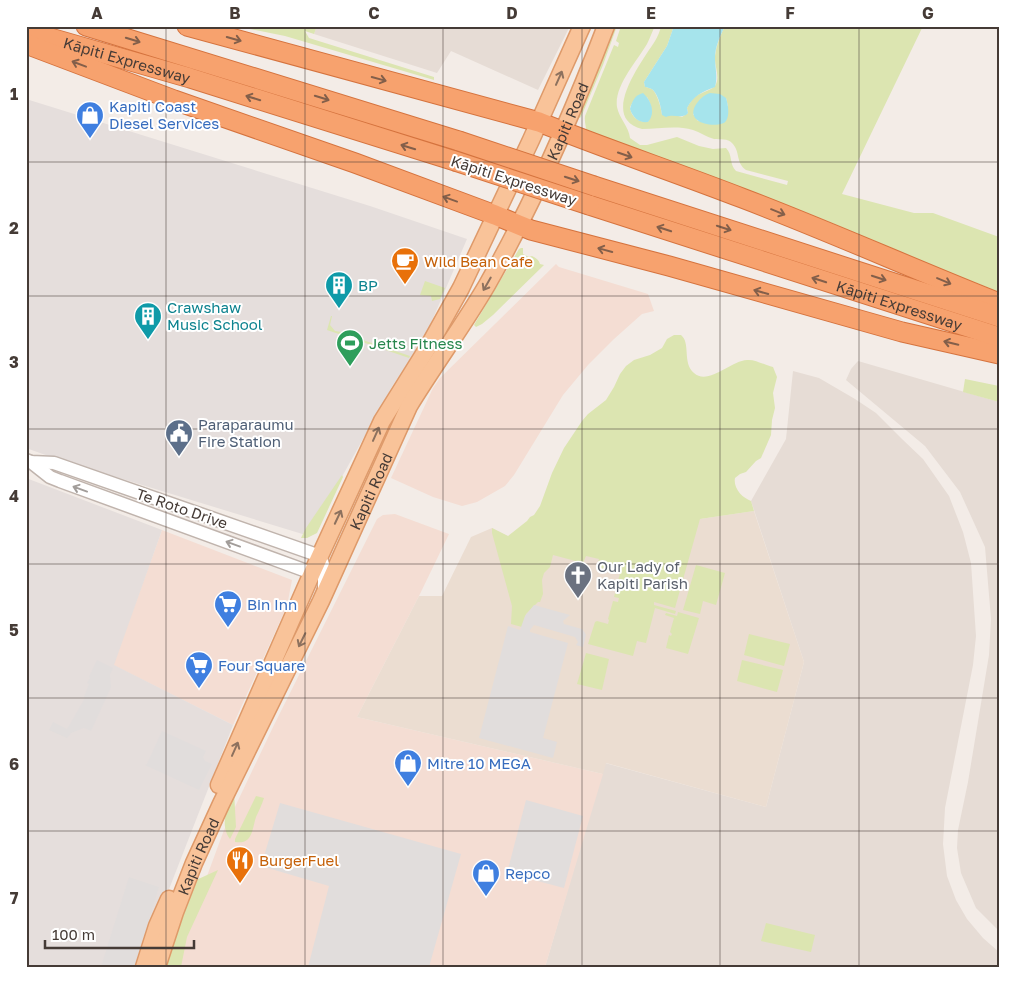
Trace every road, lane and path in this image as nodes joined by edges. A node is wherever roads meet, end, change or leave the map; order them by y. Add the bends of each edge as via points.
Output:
1 (86, 26) edge
2 (188, 26) edge
3 (582, 26) edge
4 (606, 26) edge
5 (26, 32) edge
6 (26, 44) edge
7 (539, 122) junction
8 (563, 132) junction
9 (495, 216) junction
10 (518, 226) junction
11 (999, 303) edge
12 (999, 317) edge
13 (999, 337) edge
14 (999, 354) edge
15 (29, 461) edge
16 (163, 501) junction
17 (158, 517) junction
18 (287, 544) junction
19 (346, 546) junction
20 (265, 556) junction
21 (319, 565) junction
22 (323, 596) junction
23 (175, 912) junction
24 (157, 926) junction
25 (144, 967) edge
26 (157, 967) edge

1 -> 12 highway, Kāpiti Expressway, bridge via 459,141
2 -> 7 highway
7 -> 3 main road, Kapiti Road
4 - 8 main road, Kapiti Road
13 -> 5 highway, Kāpiti Expressway, bridge via 455,161 190,78
9 -> 6 highway
7 - 8 highway
7 - 9 main road, Kapiti Road
8 - 10 main road, Kapiti Road
8 -> 11 highway via 742,198
9 - 10 highway
21 -> 9 main road, Kapiti Road via 382,421 438,330
14 -> 10 highway via 883,327
10 -> 19 main road, Kapiti Road via 486,286 409,406
15 - 16 street, Te Roto Drive via 54,463
17 -> 15 street, Te Roto Drive via 50,477
16 - 17 street
16 - 18 street, Te Roto Drive
20 -> 17 street, Te Roto Drive
18 - 20 street
18 - 21 street, Te Roto Drive
19 - 21 street via 340,554
19 - 22 main road, Kapiti Road
20 - 21 street, Te Roto Drive
21 - 22 street via 324,584
24 -> 21 main road, Kapiti Road
22 -> 23 main road, Kapiti Road via 221,804
23 - 24 main road
23 - 26 main road, Kapiti Road
24 - 25 main road, Kapiti Road

